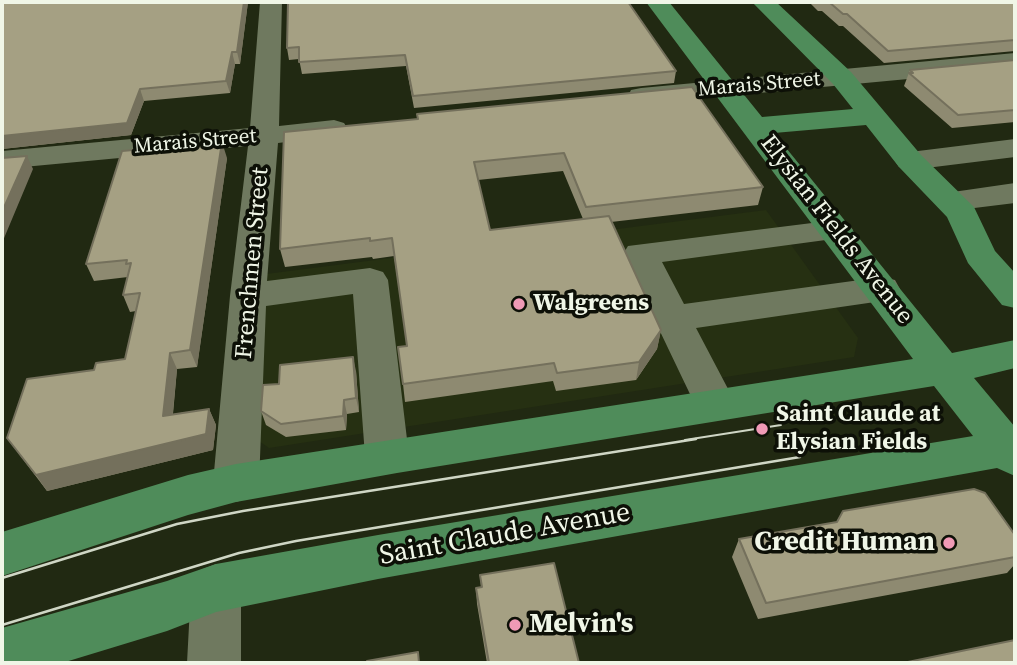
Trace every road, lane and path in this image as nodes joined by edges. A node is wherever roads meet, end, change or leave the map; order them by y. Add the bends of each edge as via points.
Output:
1 (271, 2) edge
2 (657, 2) edge
3 (763, 2) edge
4 (1015, 61) edge
5 (842, 78) junction
6 (725, 88) junction
7 (617, 99) edge
8 (874, 116) junction
9 (359, 126) edge
10 (756, 126) junction
11 (264, 136) junction
12 (1015, 148) edge
13 (2, 160) edge
14 (910, 161) junction
15 (1015, 193) edge
16 (956, 208) junction
17 (836, 230) junction
18 (1015, 259) edge
19 (882, 289) junction
20 (247, 296) junction
21 (1015, 296) edge
22 (671, 319) junction
23 (1015, 354) edge
24 (945, 369) junction
25 (715, 404) junction
26 (1013, 451) edge
27 (387, 456) junction
28 (236, 483) junction
29 (2, 554) edge
30 (216, 588) junction
31 (2, 655) edge
32 (214, 663) edge

1 - 11 street, Frenchmen Street
2 - 6 main road, Elysian Fields Avenue
3 - 5 main road
4 - 5 street, Marais Street
5 - 6 street, Marais Street
5 - 8 main road
6 - 7 street, Marais Street
6 - 10 main road, Elysian Fields Avenue
8 - 10 main road
8 - 14 main road
9 - 11 street, Marais Street
10 - 17 main road, Elysian Fields Avenue
11 - 13 street, Marais Street
11 - 20 street, Frenchmen Street
12 - 14 street
14 - 16 main road
15 - 16 street
16 - 18 main road
16 - 21 main road via 979,255
17 - 19 main road, Elysian Fields Avenue
17 - 22 street via 640,254
19 - 22 street
19 - 24 main road, Elysian Fields Avenue
20 - 27 street via 370,281
20 - 28 street, Frenchmen Street
22 - 25 street
23 - 24 main road
24 - 25 main road
24 - 26 main road, Elysian Fields Avenue
25 - 27 main road
26 - 30 main road, Saint Claude Avenue
27 - 28 main road
28 - 29 main road
30 - 31 main road, Saint Claude Avenue
30 - 32 street

